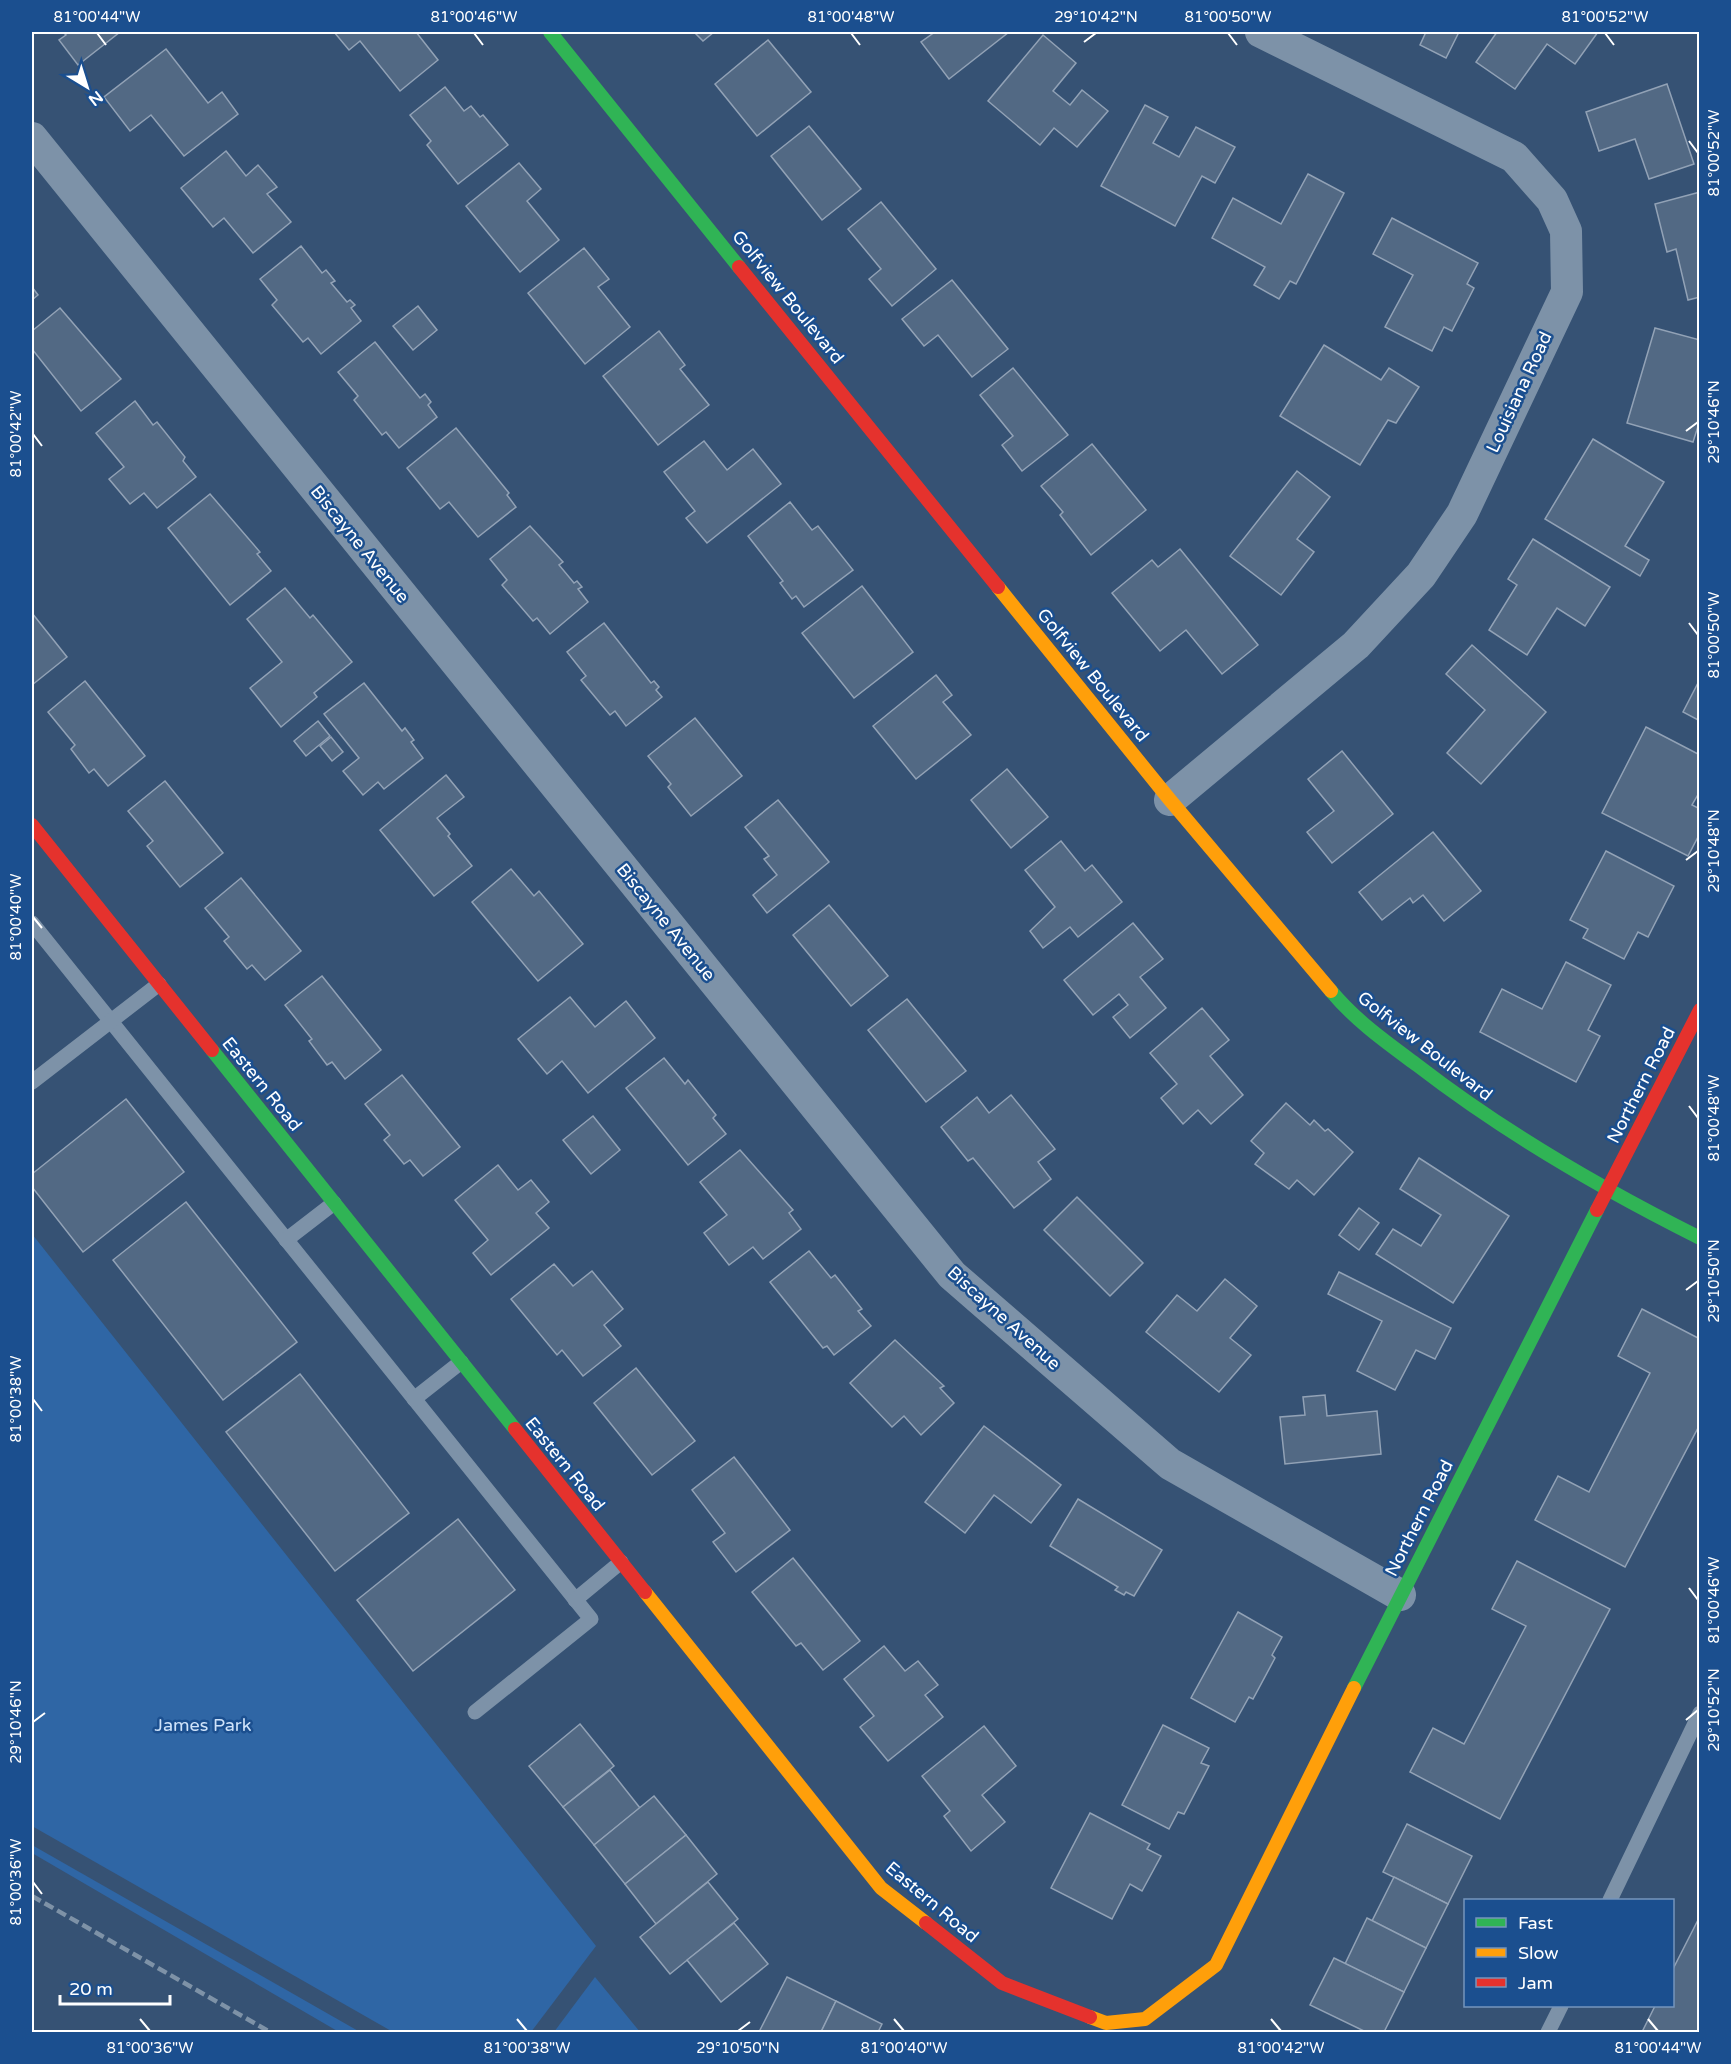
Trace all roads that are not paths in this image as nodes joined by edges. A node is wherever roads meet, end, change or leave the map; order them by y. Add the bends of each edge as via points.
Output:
1 (550, 32) edge
2 (1261, 32) edge
3 (32, 138) edge
4 (1170, 800) junction
5 (32, 825) edge
6 (32, 923) edge
7 (159, 984) junction
8 (1700, 1010) edge
9 (111, 1021) junction
10 (32, 1082) edge
11 (1608, 1192) junction
12 (334, 1203) junction
13 (1700, 1238) edge
14 (286, 1240) junction
15 (461, 1362) junction
16 (414, 1399) junction
17 (621, 1562) junction
18 (1400, 1595) junction
19 (575, 1600) junction
20 (475, 1712) dead end
21 (1700, 1713) edge
22 (1610, 1899) edge
23 (1560, 2007) edge
24 (1145, 2019) joint
25 (1548, 2032) edge

1 - 4 street, Golfview Boulevard
2 - 4 street, Louisiana Road via 1514,157 1552,200 1566,231 1567,292 1462,514 1421,575 1356,645
3 - 18 street, Biscayne Avenue via 952,1275 1170,1464
4 - 11 street, Golfview Boulevard via 1352,1016 1470,1106
5 - 7 street, Eastern Road
6 - 9 lane
7 - 9 lane
7 - 12 street, Eastern Road
8 - 11 street, Northern Road
9 - 10 lane
9 - 14 lane
11 - 13 street, Golfview Boulevard
11 - 18 street, Northern Road
12 - 14 lane
12 - 15 street, Eastern Road
14 - 16 lane
15 - 16 lane
15 - 17 street, Eastern Road
16 - 19 lane
17 - 19 lane
17 - 24 street, Eastern Road via 881,1888 1002,1983 1106,2023
18 - 24 street, Northern Road via 1216,1965
19 - 20 lane via 591,1620
21 - 22 lane
23 - 25 lane

